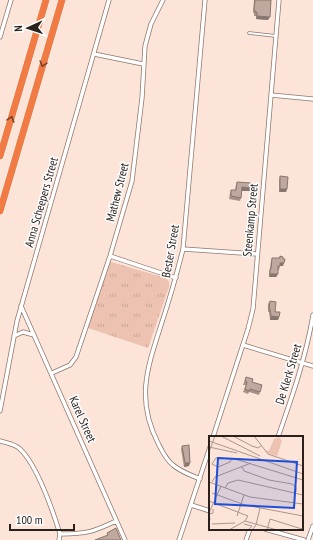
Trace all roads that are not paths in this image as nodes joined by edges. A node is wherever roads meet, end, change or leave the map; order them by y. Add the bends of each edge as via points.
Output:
1 (11, 0) edge
2 (46, 0) edge
3 (62, 0) edge
4 (109, 0) edge
5 (163, 0) edge
6 (205, 0) edge
7 (279, 0) edge
8 (249, 33) dead end
9 (276, 36) junction
10 (0, 37) edge
11 (94, 54) junction
12 (143, 64) junction
13 (270, 95) junction
14 (313, 99) edge
15 (0, 156) edge
16 (0, 211) edge
17 (183, 249) junction
18 (257, 254) junction
19 (110, 256) junction
20 (176, 278) junction
21 (21, 306) junction
22 (313, 315) edge
23 (34, 335) junction
24 (14, 336) junction
25 (243, 345) junction
26 (303, 363) junction
27 (313, 366) edge
28 (52, 373) junction
29 (0, 411) edge
30 (213, 436) edge
31 (278, 436) edge
32 (0, 441) edge
33 (209, 450) edge
34 (200, 479) junction
35 (191, 504) junction
36 (209, 511) edge
37 (116, 521) junction
38 (313, 526) edge
39 (250, 530) edge
40 (269, 530) edge
41 (60, 534) junction
42 (59, 540) edge
43 (125, 540) edge
44 (179, 540) edge
45 (246, 540) edge
46 (304, 540) edge
47 (308, 540) edge

1 - 10 street
15 -> 2 highway
3 -> 16 highway
4 - 11 street, Anna Scheepers Street
5 - 12 street, Mathew Street via 147,34
6 - 17 street, Bester Street
7 - 9 street, Steenkamp Street
8 - 9 lane
9 - 13 street, Steenkamp Street
11 - 12 street
11 - 21 street, Anna Scheepers Street
12 - 19 street, Mathew Street via 142,98 133,174
13 - 14 street
13 - 18 street, Steenkamp Street
17 - 18 street
17 - 20 street, Bester Street
18 - 25 street, Steenkamp Street via 253,309
19 - 20 street
19 - 28 street, Mathew Street via 76,357 70,365
20 - 34 street, Bester Street via 147,371 146,411 150,426 166,458 177,469
21 - 23 street, Karel Street
21 - 24 street, Anna Scheepers Street
22 - 26 street, De Klerk Street
23 - 24 street via 23,332
23 - 28 street, Karel Street
24 - 29 street, Anna Scheepers Street
25 - 26 street
25 - 30 street, Steenkamp Street
26 - 27 street
26 - 31 street, De Klerk Street
28 - 37 street, Karel Street
32 - 41 street via 17,446 26,456 44,490
33 - 34 street
34 - 35 street
35 - 36 street
35 - 44 street
37 - 41 street via 92,532
37 - 43 street, Karel Street
38 - 47 street
39 - 45 street
40 - 46 street
41 - 42 street

